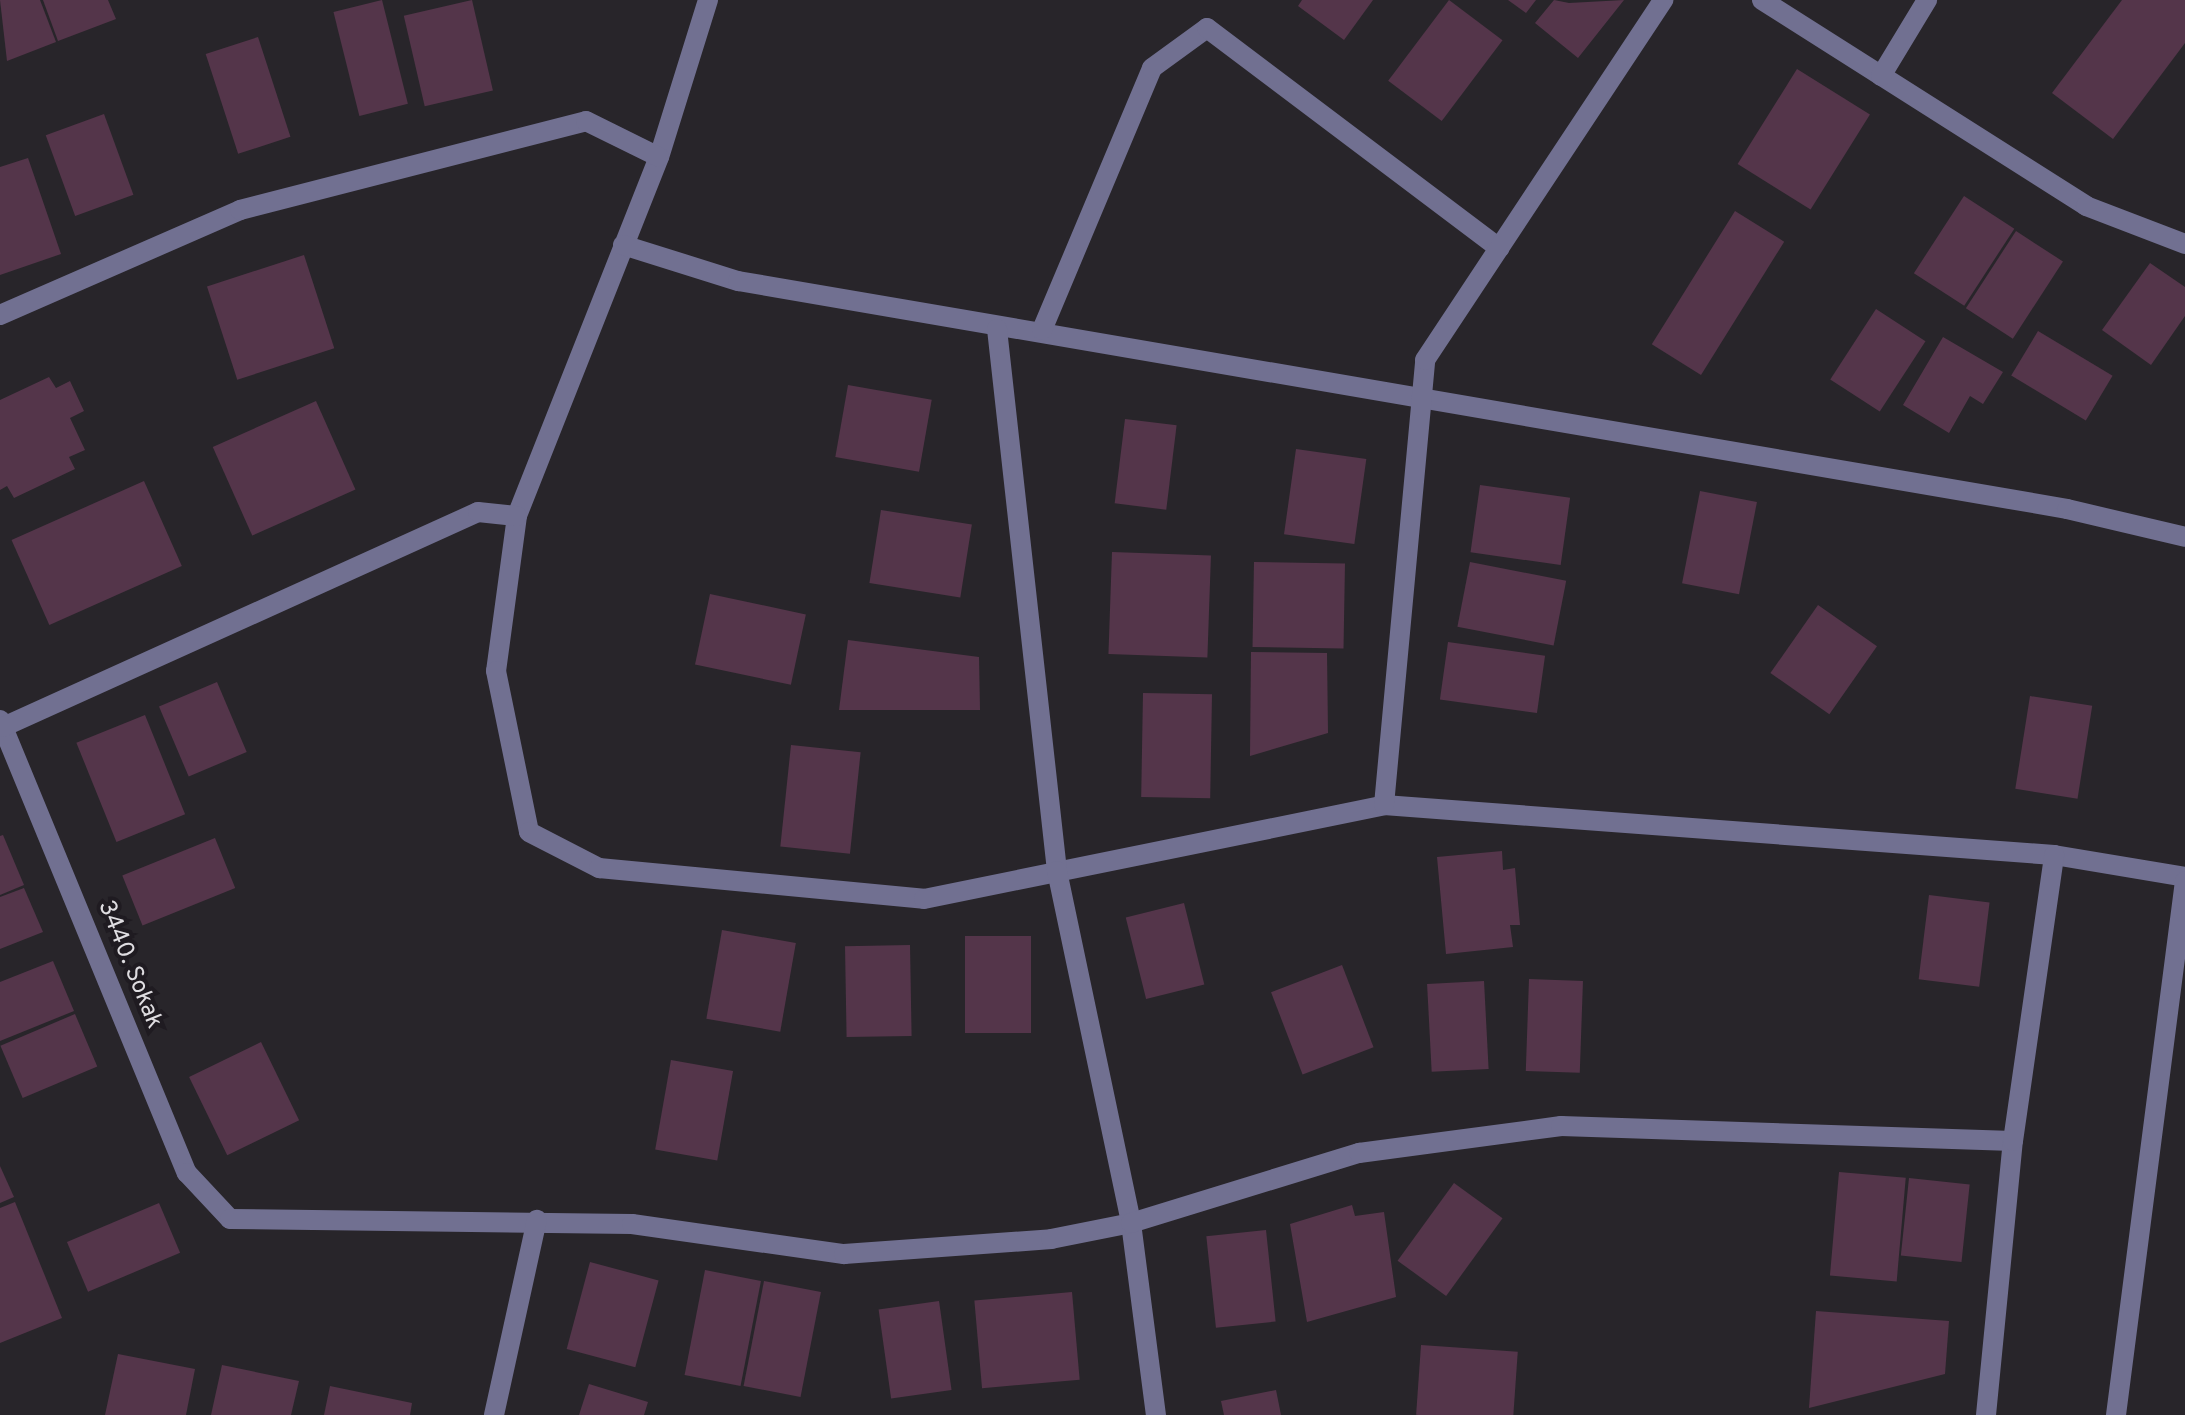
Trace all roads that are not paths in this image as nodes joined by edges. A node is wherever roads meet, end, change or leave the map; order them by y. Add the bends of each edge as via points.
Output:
1 (708, 0) edge
2 (1663, 0) edge
3 (1762, 0) edge
4 (1927, 0) edge
5 (1881, 76) junction
6 (659, 157) junction
7 (2185, 244) edge
8 (623, 245) junction
9 (1499, 248) junction
10 (0, 315) edge
11 (997, 329) junction
12 (1042, 330) junction
13 (1421, 401) junction
14 (517, 516) junction
15 (2185, 537) edge
16 (2, 723) edge
17 (1384, 805) junction
18 (2054, 855) junction
19 (1057, 871) junction
20 (2185, 879) edge
21 (2013, 1141) junction
22 (537, 1220) junction
23 (1131, 1223) junction
24 (494, 1415) edge
25 (1156, 1415) edge
26 (1986, 1415) edge
27 (2116, 1415) edge

1 - 6 street
2 - 9 street
3 - 5 street
4 - 5 street
5 - 7 street via 2086,206
6 - 8 street
6 - 10 street via 586,121 240,210
8 - 11 street via 738,281
8 - 14 street
9 - 12 street via 1207,28 1152,68
9 - 13 street via 1425,360
11 - 12 street
11 - 19 street
12 - 13 street
13 - 15 street via 2067,509
13 - 17 street
14 - 16 street via 478,512
14 - 19 street via 496,671 529,832 599,868 924,899
16 - 22 street, 3440. Sokak via 187,1173 230,1219
17 - 18 street
17 - 19 street
18 - 20 street
18 - 21 street
19 - 23 street
20 - 27 street
21 - 23 street via 1561,1126 1359,1153
21 - 26 street
22 - 23 street via 632,1224 844,1254 1051,1239
22 - 24 street
23 - 25 street

